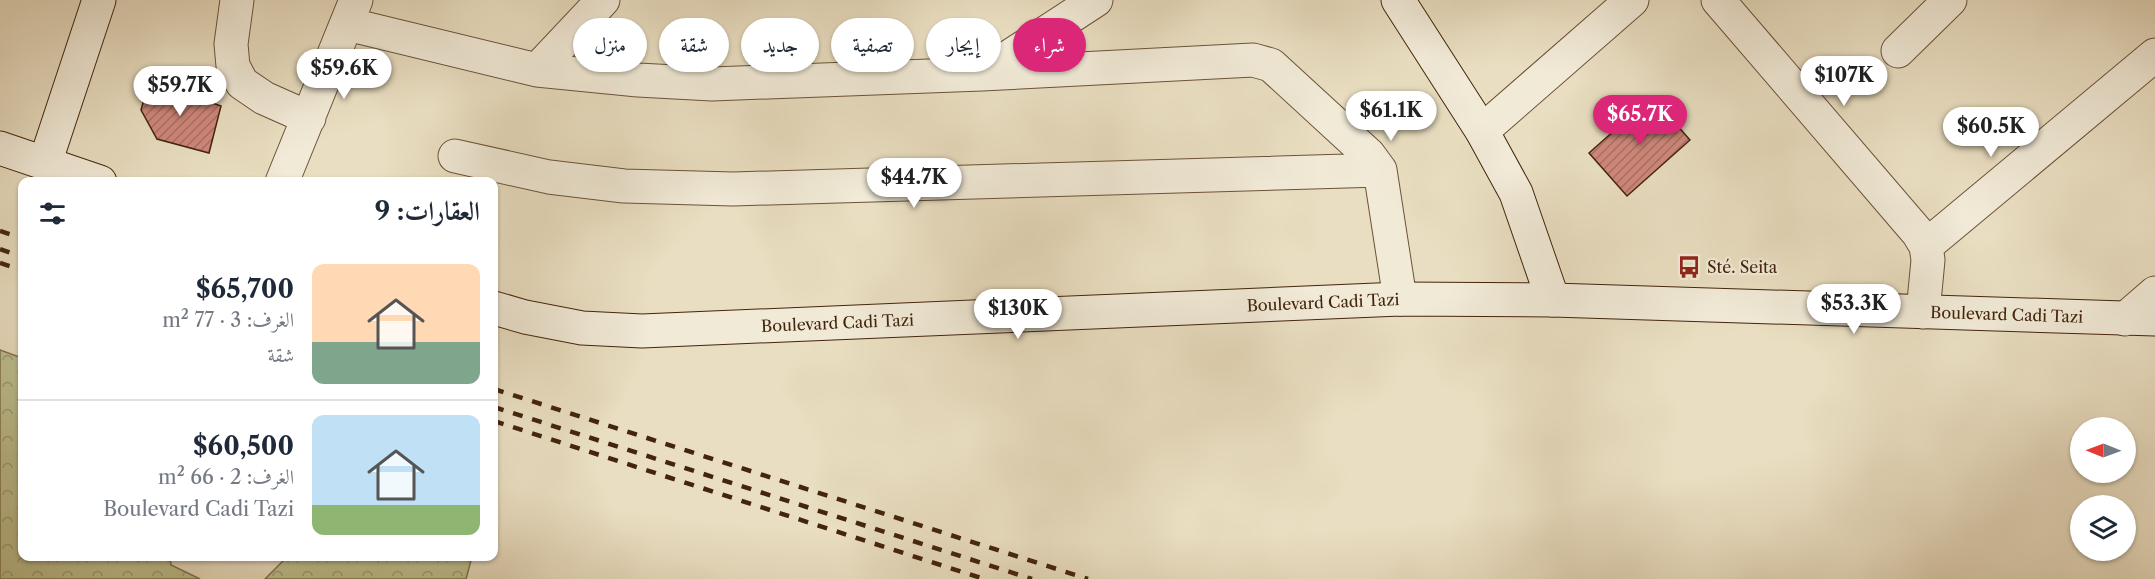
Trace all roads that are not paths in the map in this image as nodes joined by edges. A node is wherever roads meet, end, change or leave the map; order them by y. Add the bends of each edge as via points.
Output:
1 (99, 0) edge
2 (237, 0) edge
3 (603, 0) edge
4 (1096, 0) edge
5 (1398, 0) edge
6 (1632, 0) edge
7 (1718, 0) edge
8 (1950, 0) edge
9 (352, 12) edge
10 (1898, 51) dead end
11 (2155, 55) edge
12 (537, 70) junction
13 (982, 74) junction
14 (309, 118) junction
15 (1482, 131) junction
16 (0, 148) edge
17 (455, 156) dead end
18 (45, 163) junction
19 (1380, 170) junction
20 (86, 177) edge
21 (284, 177) edge
22 (1926, 246) junction
23 (2155, 293) edge
24 (1400, 299) junction
25 (1553, 300) junction
26 (498, 309) edge
27 (1923, 312) junction
28 (2140, 319) edge

1 - 18 street
2 - 14 street via 232,66 242,84
3 - 12 street
4 - 13 street
5 - 15 street
6 - 15 street
7 - 22 street
8 - 10 street
9 - 12 street
9 - 14 street
11 - 22 street
12 - 13 street via 712,84
13 - 19 street via 1263,61 1369,155
14 - 21 street
15 - 25 street via 1515,193
16 - 18 street
17 - 19 street via 549,177 624,186 733,189
18 - 20 street
19 - 24 street
22 - 27 street
23 - 28 street
24 - 25 street, Boulevard Cadi Tazi
24 - 26 street, Boulevard Cadi Tazi via 642,331 582,328
25 - 27 street, Boulevard Cadi Tazi
27 - 28 street, Boulevard Cadi Tazi

